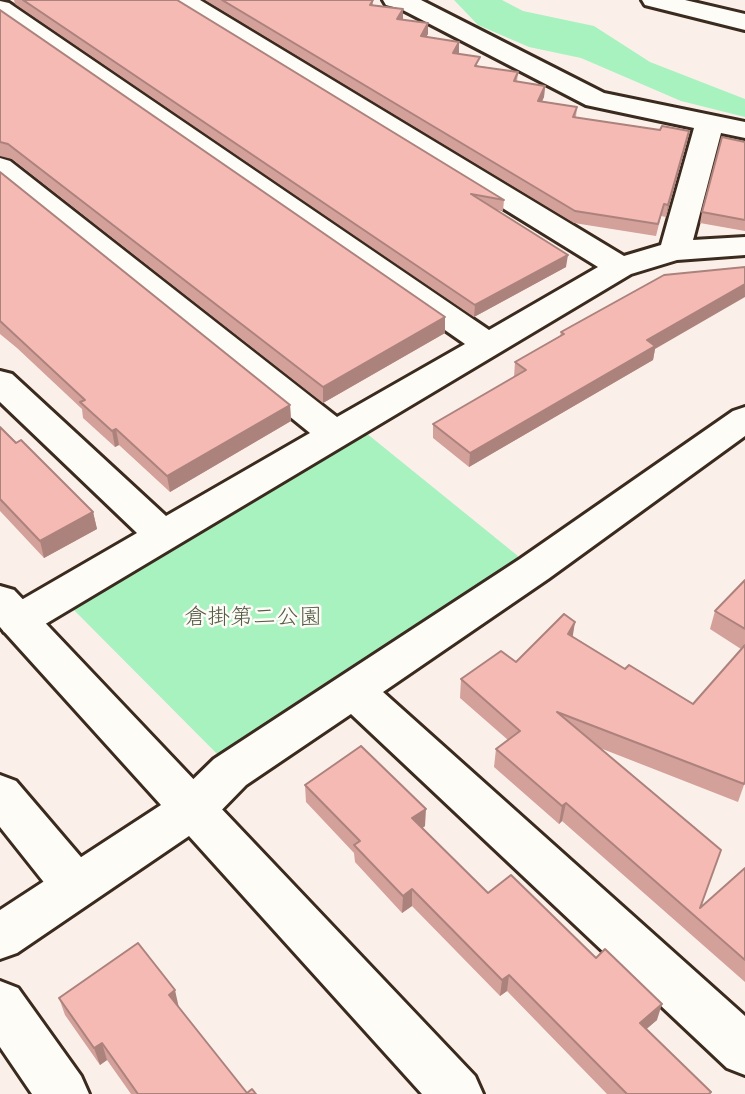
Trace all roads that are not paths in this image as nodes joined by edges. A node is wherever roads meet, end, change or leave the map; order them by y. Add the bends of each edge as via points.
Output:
1 (183, 0) edge
2 (395, 0) edge
3 (653, 0) edge
4 (0, 8) edge
5 (745, 22) edge
6 (709, 125) junction
7 (745, 130) edge
8 (0, 167) edge
9 (745, 246) edge
10 (675, 251) junction
11 (620, 267) junction
12 (489, 345) junction
13 (0, 382) edge
14 (745, 419) edge
15 (336, 435) junction
16 (162, 535) junction
17 (9, 611) edge
18 (352, 689) junction
19 (0, 794) edge
20 (193, 810) junction
21 (75, 885) junction
22 (0, 937) edge
23 (0, 1005) edge
24 (745, 1050) edge
25 (63, 1094) edge
26 (457, 1094) edge

1 - 11 street
2 - 6 street via 596,99
3 - 5 street
4 - 12 street
6 - 7 street
6 - 10 street
8 - 15 street
9 - 10 street
10 - 11 street
11 - 12 street
12 - 15 street
13 - 16 street
14 - 18 street via 534,569
15 - 16 street
16 - 17 street
17 - 20 street
18 - 20 street via 230,772
18 - 24 street
19 - 21 street
20 - 21 street
20 - 26 street
21 - 22 street
23 - 25 street

